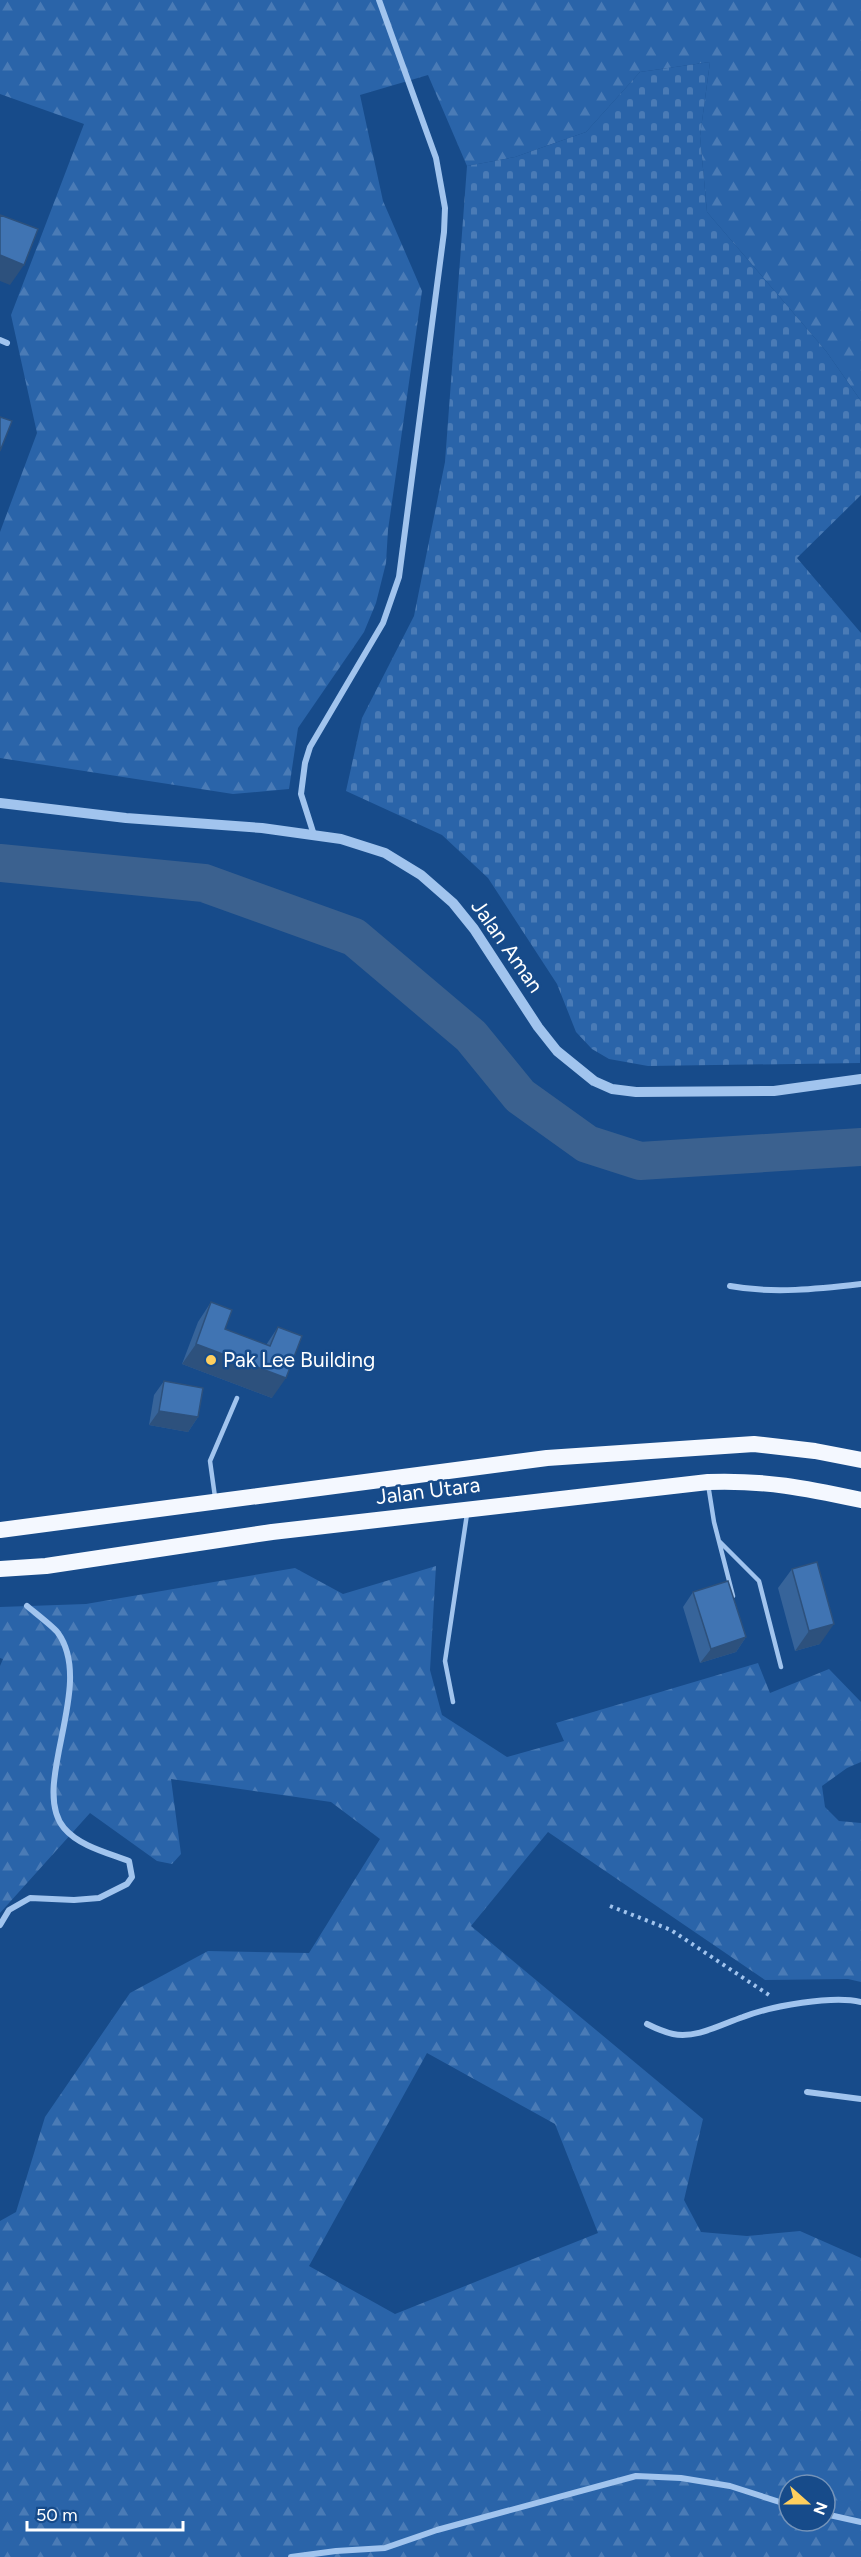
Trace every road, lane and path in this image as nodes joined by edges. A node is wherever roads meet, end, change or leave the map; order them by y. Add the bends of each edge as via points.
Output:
1 (379, 0) edge
2 (0, 340) edge
3 (8, 343) dead end
4 (0, 803) edge
5 (314, 836) junction
6 (861, 1079) edge
7 (861, 1284) edge
8 (730, 1286) dead end
9 (237, 1398) dead end
10 (861, 1460) edge
11 (708, 1482) junction
12 (861, 1500) edge
13 (216, 1503) junction
14 (468, 1509) junction
15 (0, 1530) edge
16 (718, 1541) junction
17 (0, 1569) edge
18 (733, 1598) edge
19 (27, 1606) dead end
20 (781, 1667) dead end
21 (453, 1702) dead end
22 (610, 1906) dead end
23 (0, 1925) edge
24 (861, 2002) edge
25 (787, 2007) junction
26 (647, 2024) dead end
27 (807, 2092) dead end
28 (861, 2099) edge
29 (777, 2501) edge
30 (837, 2517) edge
31 (861, 2522) edge
32 (291, 2557) edge

1 - 5 street via 436,158 445,208 444,232 399,577 383,623 310,747 301,794
2 - 3 street
4 - 5 street, Jalan Aman
5 - 6 street, Jalan Aman via 341,839 385,853 421,875 453,903 474,929 557,1051 594,1081 612,1089 774,1091
7 - 8 street via 782,1290
9 - 13 lane via 210,1461
10 - 13 highway, Jalan Utara via 754,1444 693,1447 547,1458
11 - 12 highway, Jalan Utara via 798,1486
11 - 14 highway, Jalan Utara
11 - 16 lane
13 - 15 highway, Jalan Utara
14 - 17 highway, Jalan Utara
14 - 21 lane via 445,1661
16 - 18 lane
16 - 20 lane via 759,1581
19 - 23 street via 58,1632 70,1678 54,1781 56,1815 65,1829 81,1841 129,1861 132,1877 127,1884 99,1898 30,1898 9,1910
22 - 25 path via 671,1930
24 - 25 street via 816,2001
25 - 26 street via 694,2033 674,2035
27 - 28 street
29 - 32 street via 730,2486 636,2476 385,2548
30 - 31 street

